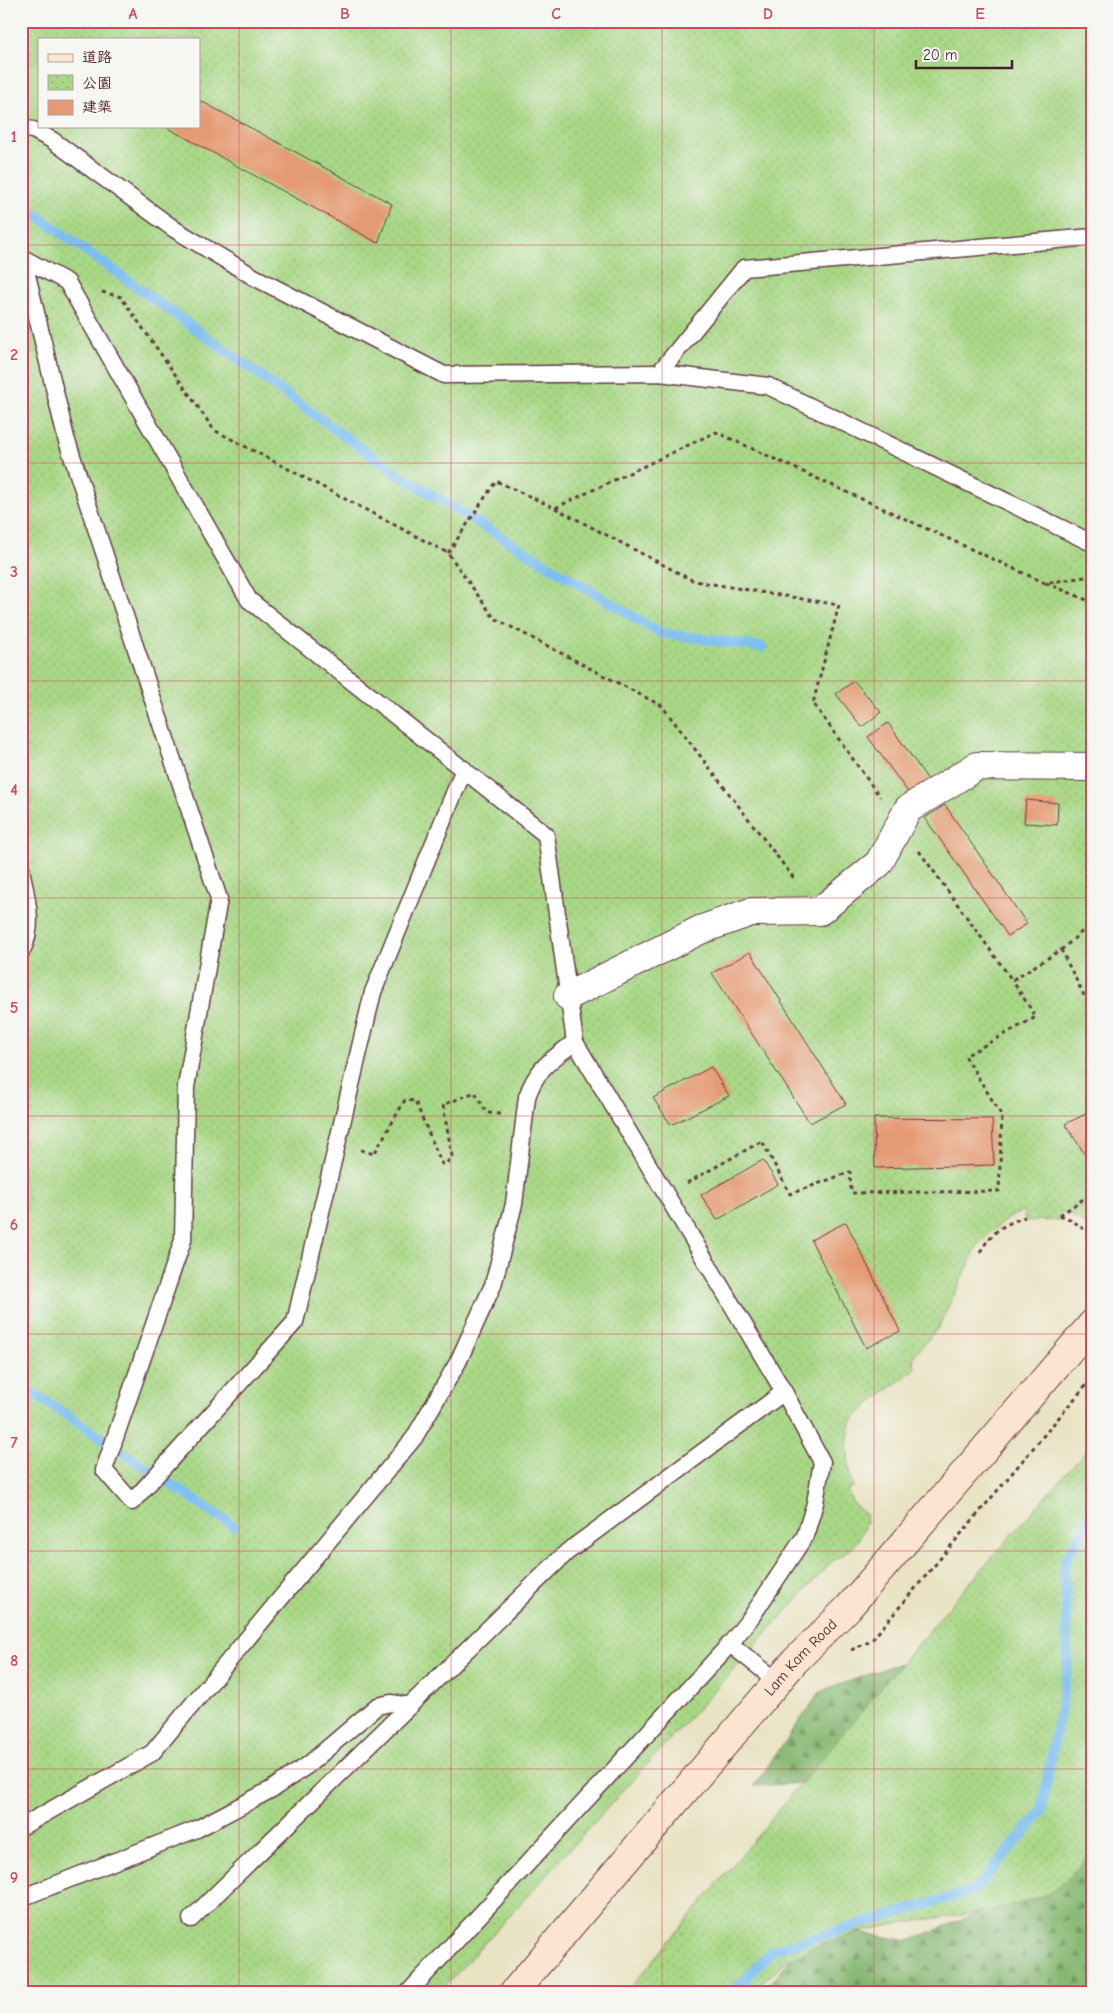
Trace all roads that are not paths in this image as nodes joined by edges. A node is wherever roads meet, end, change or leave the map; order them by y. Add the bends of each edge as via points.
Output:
1 (21, 128) edge
2 (1092, 237) edge
3 (22, 258) edge
4 (659, 373) junction
5 (1092, 543) edge
6 (1092, 767) edge
7 (464, 769) junction
8 (21, 869) edge
9 (21, 952) edge
10 (568, 996) junction
11 (575, 1042) junction
12 (1092, 1324) edge
13 (784, 1392) junction
14 (730, 1644) junction
15 (777, 1681) junction
16 (410, 1706) junction
17 (21, 1827) edge
18 (21, 1898) edge
19 (191, 1919) dead end
20 (408, 1993) edge
21 (512, 1993) edge

1 - 4 lane via 52,140 174,229 254,277 444,376
2 - 4 lane via 744,268
3 - 7 lane via 67,282 249,600
3 - 7 lane via 66,438 219,899 186,1087 183,1240 104,1470 132,1502 295,1322 373,992
4 - 5 lane via 768,386
6 - 10 street via 978,766 908,809 879,863 820,911 751,912 700,930
7 - 10 lane via 546,835
8 - 9 lane via 29,934
10 - 11 lane
11 - 13 lane
11 - 17 lane via 542,1067 531,1082 526,1097 514,1204 492,1285 458,1362 414,1438 152,1753
12 - 15 main road, Lam Kam Road via 848,1608
13 - 14 lane via 822,1462 815,1503 805,1536
13 - 16 lane via 567,1552
14 - 15 lane
14 - 20 lane
15 - 21 main road, Lam Kam Road
16 - 18 lane via 391,1703 377,1706 308,1765 272,1789 197,1829
16 - 19 lane

